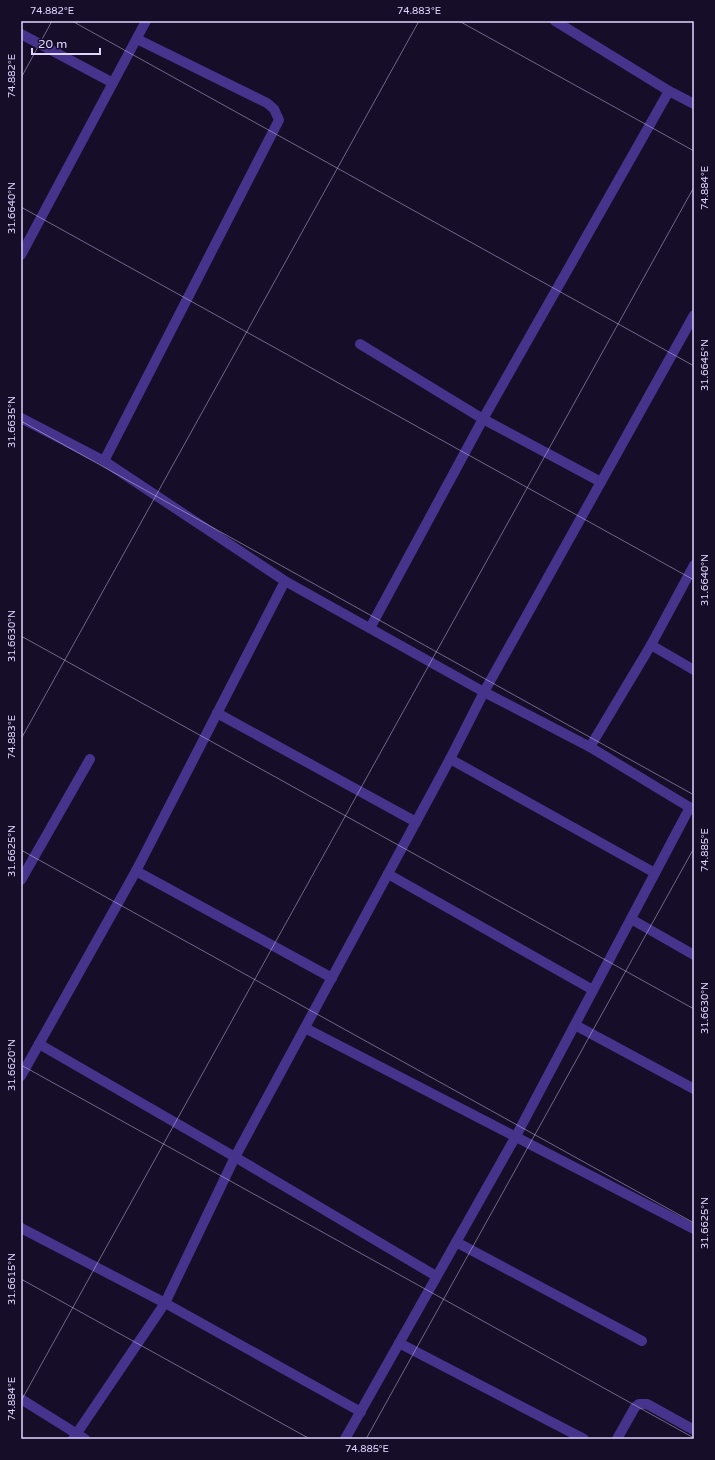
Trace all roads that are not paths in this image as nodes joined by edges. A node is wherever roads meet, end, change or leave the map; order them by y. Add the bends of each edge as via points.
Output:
1 (146, 21) edge
2 (555, 21) edge
3 (21, 34) edge
4 (137, 39) junction
5 (113, 83) junction
6 (670, 91) junction
7 (694, 104) edge
8 (21, 255) edge
9 (694, 315) edge
10 (360, 344) dead end
11 (21, 418) edge
12 (484, 419) junction
13 (104, 461) junction
14 (601, 482) junction
15 (694, 565) edge
16 (285, 581) junction
17 (370, 628) junction
18 (650, 645) junction
19 (694, 670) edge
20 (484, 692) junction
21 (217, 712) junction
22 (590, 747) junction
23 (90, 759) dead end
24 (450, 759) junction
25 (692, 808) edge
26 (416, 822) junction
27 (136, 871) junction
28 (656, 873) junction
29 (388, 874) junction
30 (21, 880) edge
31 (631, 919) junction
32 (694, 954) edge
33 (332, 978) junction
34 (593, 990) junction
35 (575, 1025) junction
36 (305, 1028) junction
37 (39, 1044) junction
38 (21, 1076) edge
39 (694, 1089) edge
40 (516, 1136) junction
41 (235, 1156) junction
42 (21, 1228) edge
43 (694, 1229) edge
44 (456, 1242) junction
45 (436, 1276) junction
46 (165, 1303) junction
47 (642, 1341) dead end
48 (399, 1343) junction
49 (21, 1399) edge
50 (361, 1412) junction
51 (694, 1430) edge
52 (78, 1437) edge
53 (345, 1439) edge
54 (584, 1439) edge
55 (617, 1439) edge

1 - 4 street
2 - 6 street
3 - 5 street
4 - 5 street
4 - 13 street via 267,103 274,109 279,120
5 - 8 street
6 - 7 street
6 - 12 street
9 - 14 street
10 - 12 street
11 - 13 street
12 - 14 street
12 - 17 street
13 - 16 street
14 - 20 street
15 - 18 street
16 - 17 street
16 - 21 street
17 - 20 street
18 - 19 street
18 - 22 street
20 - 22 street
20 - 24 street
21 - 26 street
21 - 27 street
22 - 25 street
23 - 30 street
24 - 26 street
24 - 28 street
25 - 28 street
26 - 29 street
27 - 33 street
27 - 37 street
28 - 31 street
29 - 33 street
29 - 34 street
31 - 32 street
31 - 34 street
33 - 36 street
34 - 35 street
35 - 39 street
35 - 40 street
36 - 40 street
36 - 41 street
37 - 38 street
37 - 41 street
40 - 43 street
40 - 44 street
41 - 45 street
41 - 46 street
42 - 46 street
44 - 45 street
44 - 47 street
45 - 48 street
46 - 50 street
46 - 52 street
48 - 50 street
48 - 54 street
49 - 52 street
50 - 53 street
51 - 55 street via 647,1404 639,1404

